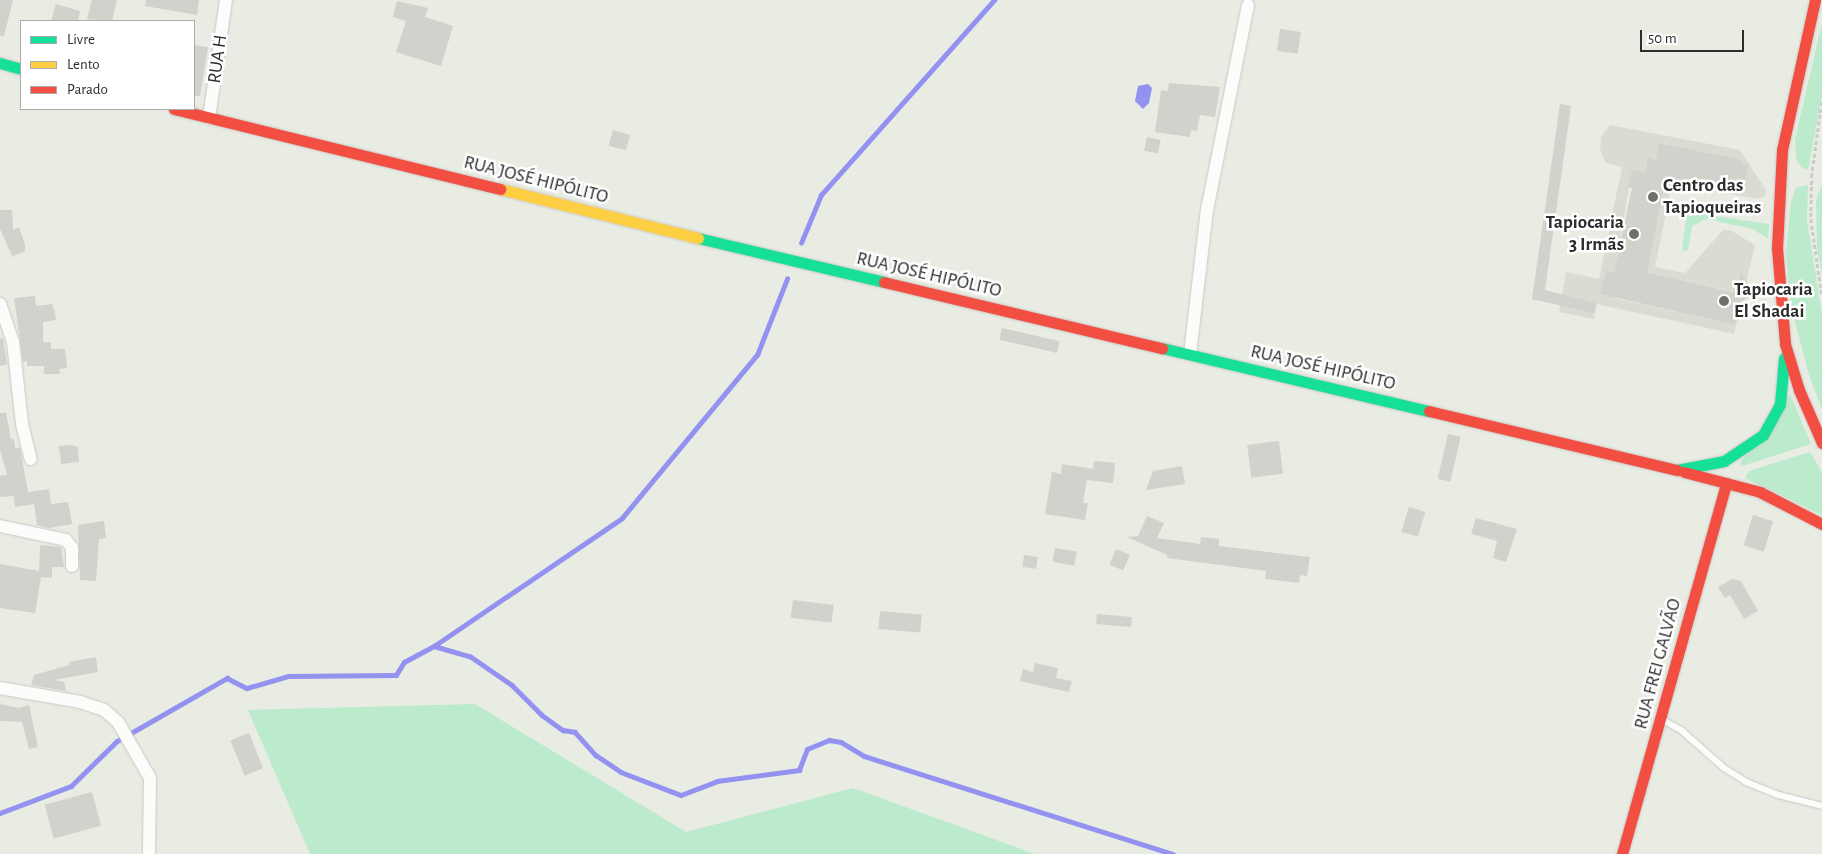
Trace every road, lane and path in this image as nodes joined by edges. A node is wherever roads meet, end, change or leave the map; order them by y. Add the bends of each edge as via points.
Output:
1 (226, 0) edge
2 (1815, 0) edge
3 (1248, 5) dead end
4 (0, 63) edge
5 (20, 69) edge
6 (1822, 102) edge
7 (178, 110) edge
8 (209, 118) junction
9 (1822, 296) edge
10 (0, 304) edge
11 (4, 326) edge
12 (1784, 344) junction
13 (1190, 354) junction
14 (1822, 443) edge
15 (31, 459) dead end
16 (1724, 461) junction
17 (1678, 470) junction
18 (1714, 480) junction
19 (1726, 483) junction
20 (1822, 524) edge
21 (0, 526) edge
22 (72, 566) dead end
23 (0, 688) edge
24 (1660, 719) junction
25 (1822, 806) edge
26 (149, 854) edge
27 (1622, 854) edge

1 - 8 street, RUA H
2 - 12 main road via 1782,150 1777,248
3 - 13 street via 1207,210
4 - 5 main road
6 - 9 path via 1812,174 1812,219
7 - 8 main road, RUA JOSÉ HIPÓLITO
8 - 13 main road, RUA JOSÉ HIPÓLITO
10 - 11 street
11 - 15 street via 13,342 22,424
12 - 14 main road
12 - 16 main road via 1781,396 1774,418 1755,442
13 - 17 main road, RUA JOSÉ HIPÓLITO
16 - 17 main road
16 - 18 main road
17 - 18 main road, RUA JOSÉ HIPÓLITO
18 - 19 main road, RUA JOSÉ HIPÓLITO
19 - 20 main road, RUA JOSÉ HIPÓLITO via 1760,492
19 - 24 main road, RUA FREI GALVÃO
21 - 22 street via 66,540 72,548
23 - 26 street via 80,702 111,714 146,767 152,789
24 - 25 lane via 1681,730 1724,768 1746,782
24 - 27 main road, RUA FREI GALVÃO

